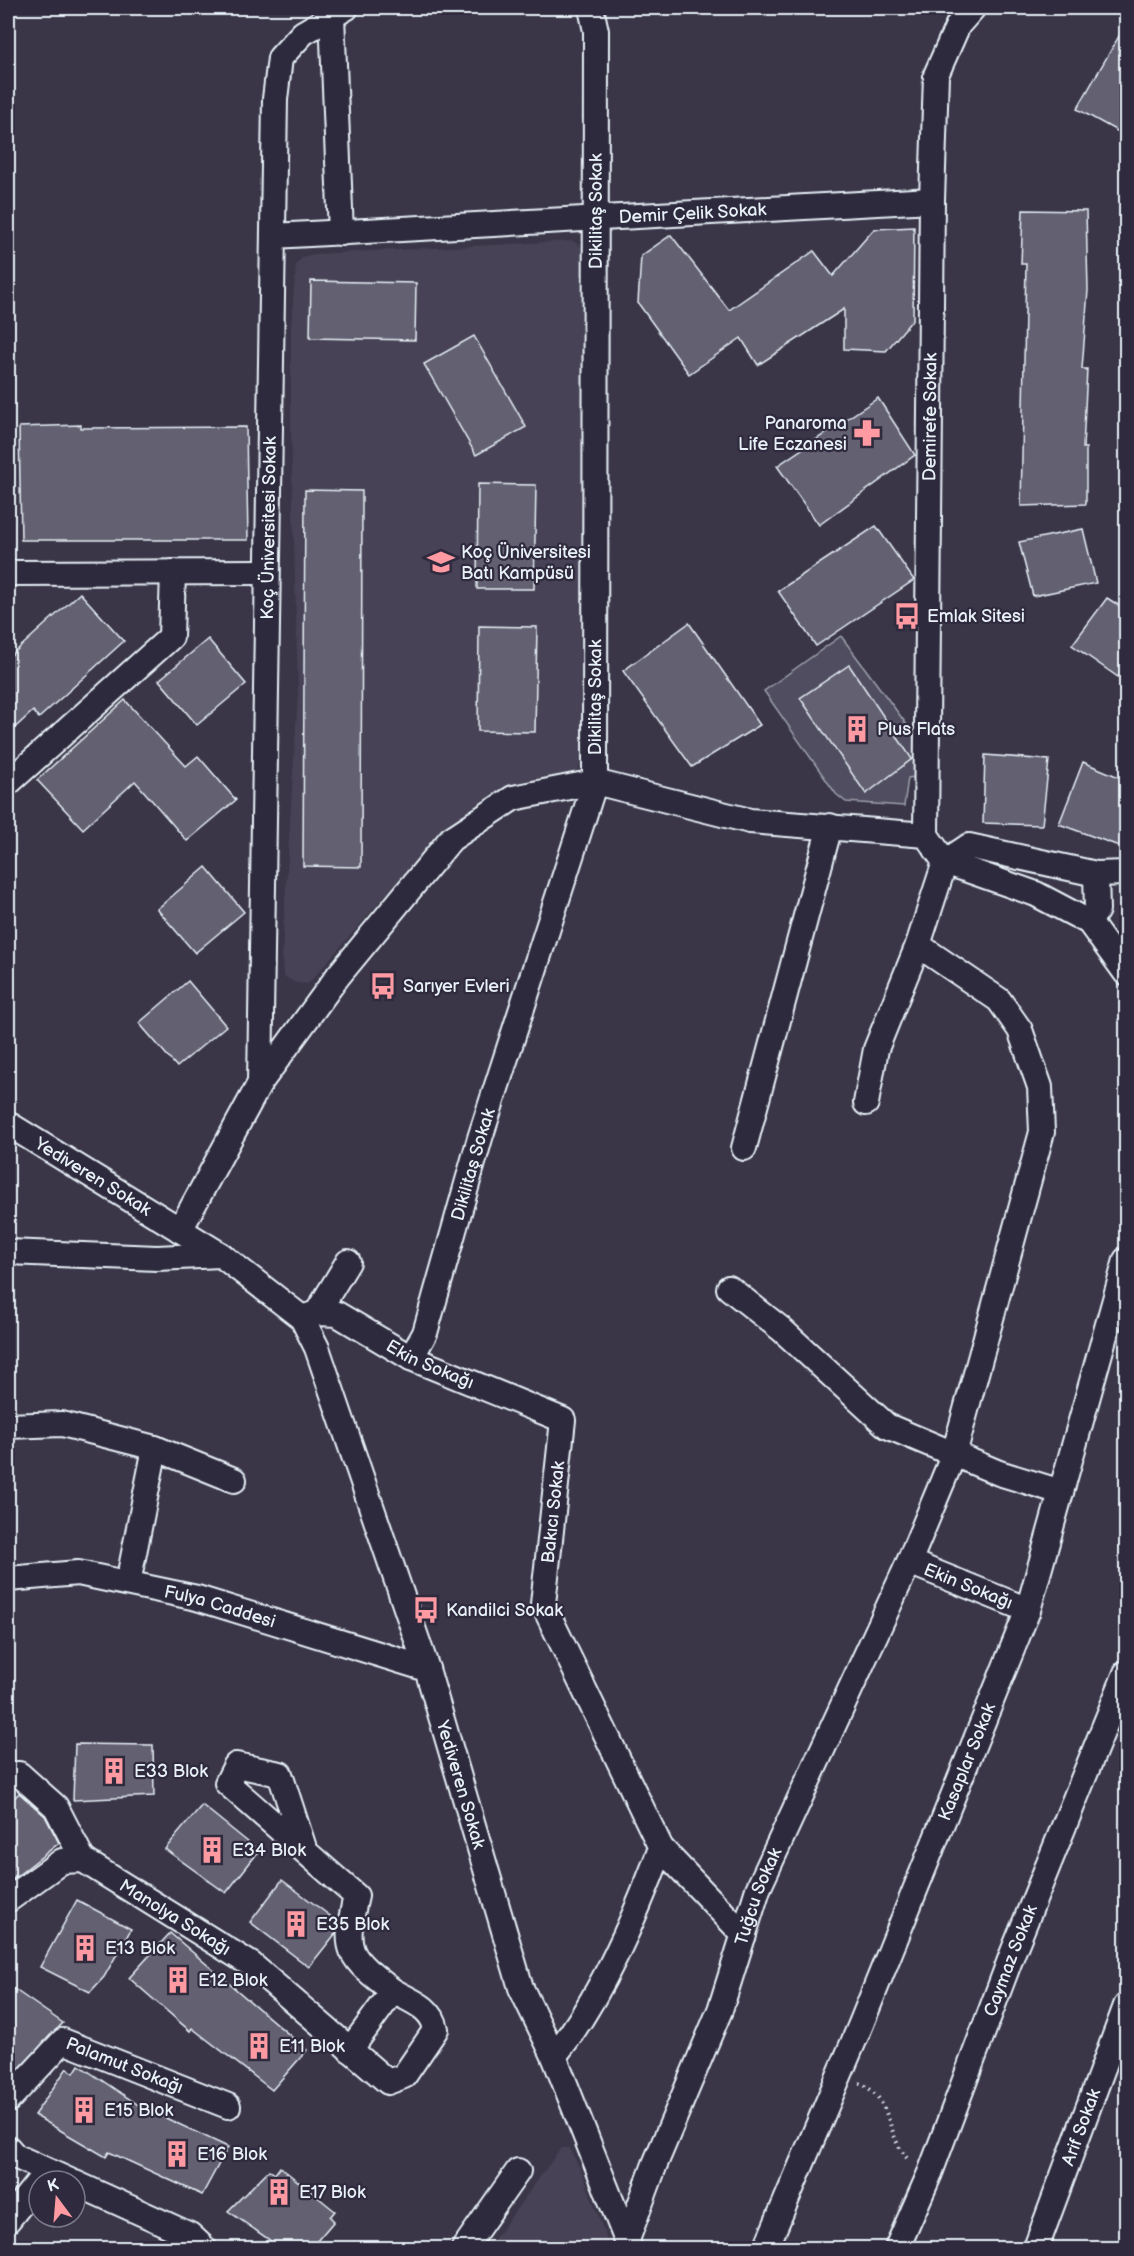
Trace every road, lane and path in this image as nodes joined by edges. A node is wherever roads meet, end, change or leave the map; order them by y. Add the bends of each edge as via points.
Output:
1 (591, 8) edge
2 (973, 8) edge
3 (339, 12) edge
4 (932, 200) junction
5 (596, 220) junction
6 (341, 233) junction
7 (273, 236) junction
8 (267, 572) junction
9 (8, 573) edge
10 (173, 573) junction
11 (595, 782) junction
12 (8, 783) edge
13 (830, 826) junction
14 (926, 835) junction
15 (945, 862) junction
16 (1126, 873) edge
17 (1096, 874) junction
18 (1089, 922) junction
19 (918, 945) junction
20 (1126, 973) edge
21 (260, 1083) junction
22 (866, 1102) dead end
23 (8, 1124) edge
24 (744, 1148) dead end
25 (180, 1230) junction
26 (8, 1252) edge
27 (220, 1255) junction
28 (1126, 1260) edge
29 (348, 1262) dead end
30 (729, 1288) dead end
31 (309, 1315) junction
32 (411, 1358) junction
33 (563, 1420) joint
34 (8, 1426) edge
35 (155, 1448) junction
36 (954, 1454) junction
37 (234, 1480) dead end
38 (1061, 1492) junction
39 (909, 1562) junction
40 (8, 1579) edge
41 (128, 1583) junction
42 (1028, 1610) junction
43 (427, 1669) junction
44 (1126, 1673) edge
45 (8, 1775) edge
46 (661, 1848) junction
47 (305, 1851) dead end
48 (83, 1860) junction
49 (8, 1900) edge
50 (744, 1935) junction
51 (393, 1991) junction
52 (1126, 2006) edge
53 (350, 2050) junction
54 (554, 2056) junction
55 (838, 2075) junction
56 (8, 2100) edge
57 (228, 2106) dead end
58 (8, 2148) edge
59 (43, 2169) edge
60 (518, 2170) dead end
61 (930, 2173) junction
62 (87, 2189) edge
63 (27, 2196) edge
64 (8, 2220) edge
65 (192, 2244) edge
66 (629, 2244) edge
67 (464, 2248) edge
68 (765, 2248) edge
69 (897, 2248) edge
70 (1036, 2248) edge

1 - 5 street, Dikilitaş Sokak via 596,31
2 - 4 street, Demirefe Sokak via 958,25 936,75
3 - 6 street
3 - 7 street, Koç Üniversitesi Sokak via 303,33 280,58 275,99
4 - 5 street, Demir Çelik Sokak
4 - 14 street, Demirefe Sokak
5 - 6 street, Demir Çelik Sokak
5 - 11 street, Dikilitaş Sokak
6 - 7 street, Demir Çelik Sokak
7 - 8 street, Koç Üniversitesi Sokak
8 - 10 street
8 - 21 street, Koç Üniversitesi Sokak
9 - 10 street
10 - 12 street via 171,637
11 - 13 street via 750,821
11 - 21 street via 513,798 452,839 338,976
11 - 32 street, Dikilitaş Sokak via 480,1138 425,1333
13 - 14 street
13 - 24 street
14 - 15 street
15 - 17 street via 969,846
15 - 18 street via 1035,894
15 - 19 street
16 - 17 street
17 - 18 street via 1097,910
18 - 20 street
19 - 22 street via 876,1049
19 - 36 street, Tuğcu Sokak via 999,1000 1020,1030 1040,1087 1042,1132
21 - 25 street
23 - 25 street, Yediveren Sokak
25 - 27 street, Yediveren Sokak
26 - 27 street via 157,1258
27 - 31 street, Yediveren Sokak
28 - 38 street, Kasaplar Sokak
29 - 31 street
30 - 36 street via 781,1329 887,1426
31 - 32 street, Ekin Sokağı via 337,1314
31 - 43 street, Yediveren Sokak
32 - 33 street, Ekin Sokağı
33 - 46 street, Bakıcı Sokak via 543,1604
34 - 35 street via 62,1424
35 - 37 street
35 - 41 street
36 - 38 street
36 - 39 street, Tuğcu Sokak
38 - 42 street, Kasaplar Sokak
39 - 42 street, Ekin Sokağı
39 - 50 street, Tuğcu Sokak via 758,1889
40 - 41 street, Fulya Caddesi via 78,1573
41 - 43 street, Fulya Caddesi via 197,1598
42 - 55 street, Kasaplar Sokak
43 - 54 street, Yediveren Sokak via 520,1988
44 - 61 street, Caymaz Sokak via 1013,1952
45 - 48 street via 19,1774 56,1807
46 - 50 street
46 - 54 street via 636,1915 573,2034
47 - 51 street via 356,1896 347,1941 354,1958
48 - 49 street via 62,1861
48 - 53 street, Manolya Sokağı via 252,1965
50 - 66 street, Tuğcu Sokak via 720,2010 655,2164
51 - 53 street
51 - 53 street, Manolya Sokağı via 434,2017 435,2029 404,2076 388,2082
52 - 70 street, Arif Sokak
54 - 66 street, Yediveren Sokak
55 - 61 path via 863,2085 880,2100 890,2117 892,2136 899,2150
55 - 68 street, Kasaplar Sokak
56 - 57 street, Palamut Sokağı via 63,2041
58 - 59 street via 15,2156
60 - 67 street
61 - 69 street, Caymaz Sokak
62 - 65 street
63 - 64 street

